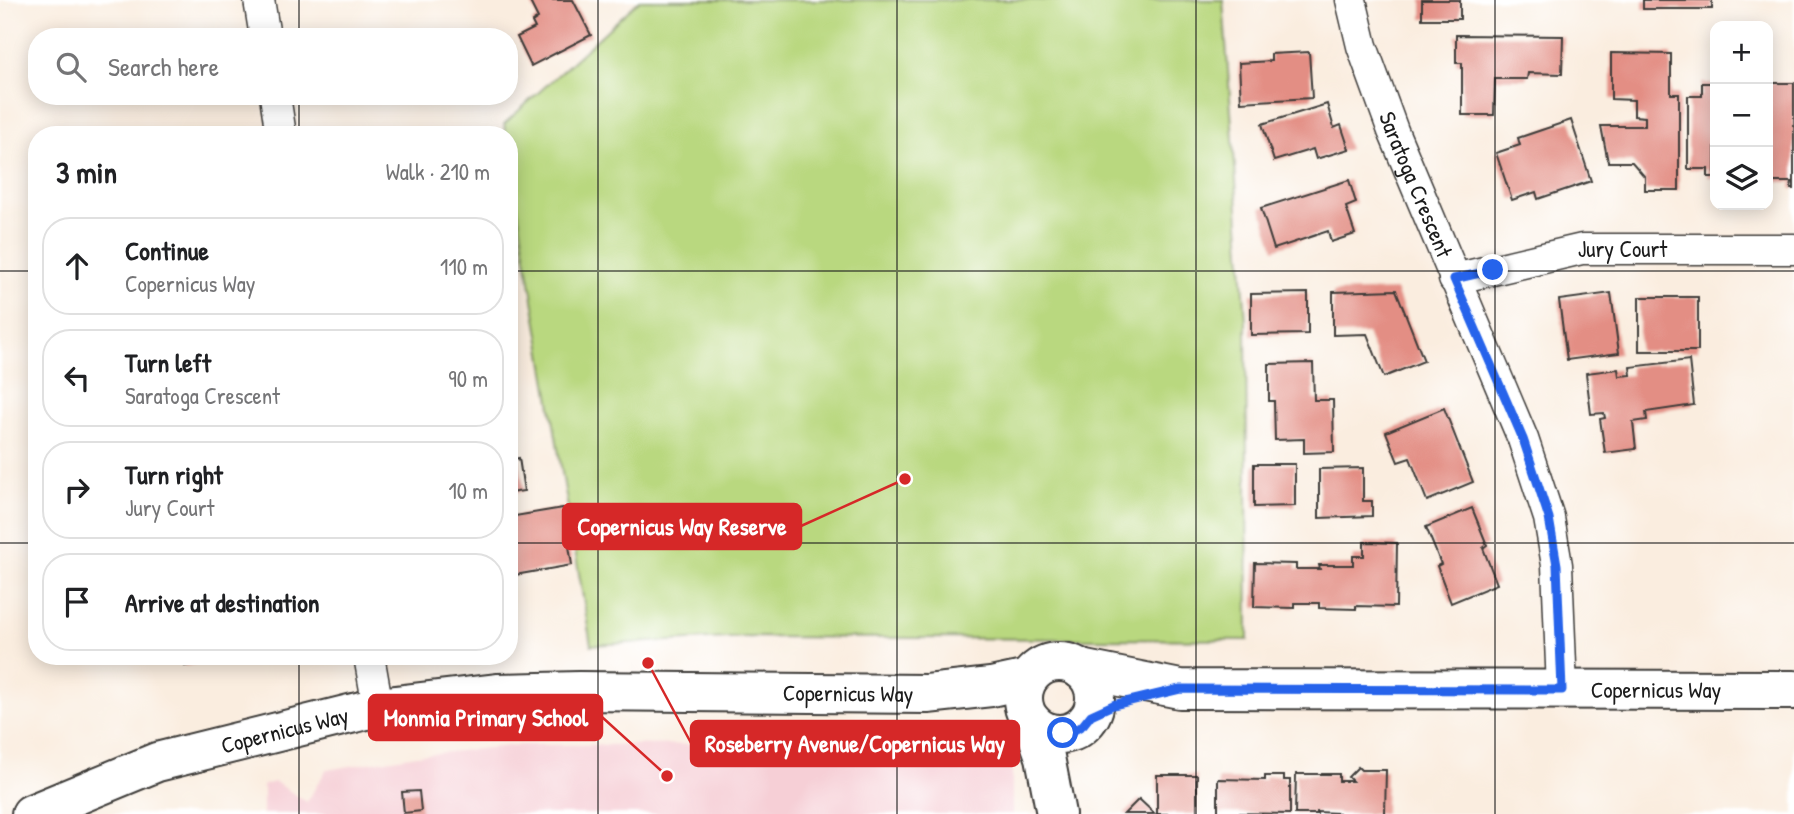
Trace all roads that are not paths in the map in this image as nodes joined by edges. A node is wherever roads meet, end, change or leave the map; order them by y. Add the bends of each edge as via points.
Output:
1 (259, 0) edge
2 (1351, 0) edge
3 (264, 28) edge
4 (276, 105) edge
5 (280, 126) edge
6 (1794, 248) edge
7 (1454, 279) junction
8 (371, 665) edge
9 (1080, 669) junction
10 (1028, 679) junction
11 (1180, 689) junction
12 (1562, 690) junction
13 (1794, 691) edge
14 (927, 694) junction
15 (378, 707) junction
16 (1087, 720) junction
17 (1032, 721) junction
18 (31, 814) edge
19 (1056, 814) edge
20 (1064, 814) edge

1 - 3 street
2 - 7 street, Saratoga Crescent via 1384,107
4 - 5 street
6 - 7 street, Jury Court via 1582,249
7 - 12 street, Saratoga Crescent via 1523,439 1549,518 1557,565
8 - 15 street
9 - 10 street via 1058,662 1046,664
9 - 11 street, Copernicus Way
9 - 16 street via 1092,685 1094,705
10 - 14 street, Copernicus Way
10 - 17 street via 1023,699
11 - 12 street, Copernicus Way
11 - 16 street, Copernicus Way via 1113,705
12 - 13 street, Copernicus Way
14 - 15 street, Copernicus Way via 579,691 497,693
14 - 17 street, Copernicus Way
15 - 18 street, Copernicus Way via 158,762
16 - 17 street via 1063,733 1042,730
16 - 20 street via 1074,745
17 - 19 street via 1045,757

